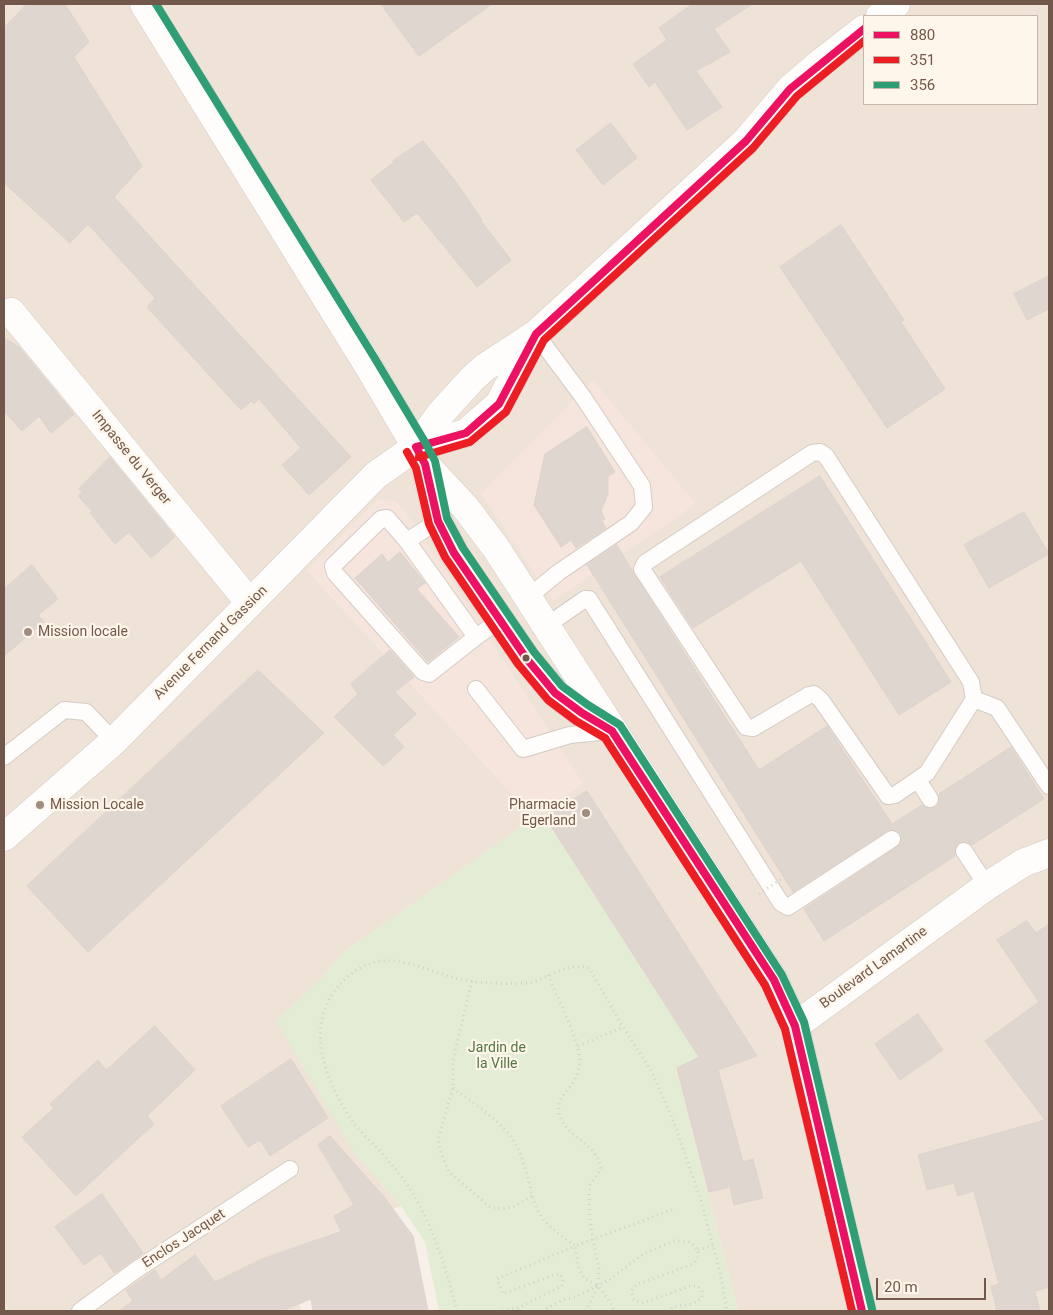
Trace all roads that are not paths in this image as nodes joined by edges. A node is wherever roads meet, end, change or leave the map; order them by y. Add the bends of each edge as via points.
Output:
1 (144, 4) edge
2 (896, 4) edge
3 (881, 15) edge
4 (863, 30) edge
5 (11, 312) dead end
6 (536, 334) junction
7 (420, 456) junction
8 (438, 521) junction
9 (407, 541) junction
10 (527, 598) junction
11 (250, 603) junction
12 (500, 620) junction
13 (546, 626) junction
14 (476, 637) junction
15 (476, 689) dead end
16 (974, 699) junction
17 (612, 731) junction
18 (114, 741) junction
19 (4, 757) edge
20 (918, 780) junction
21 (1049, 786) edge
22 (930, 799) dead end
23 (5, 833) edge
24 (892, 839) dead end
25 (964, 851) dead end
26 (1049, 853) edge
27 (987, 886) junction
28 (795, 1026) junction
29 (290, 1169) dead end
30 (80, 1311) edge
31 (862, 1311) edge

1 - 7 street via 366,362
2 - 3 street
4 - 6 street, Avenue Fernand Gassion via 790,90 746,141
5 - 11 street, Impasse du Verger
6 - 7 street, Avenue Fernand Gassion via 472,379 441,413
6 - 7 street, Avenue Fernand Gassion via 499,404 466,433
6 - 10 lane via 583,397 642,486 644,507 631,523
7 - 8 street
7 - 10 street via 485,533
7 - 11 street, Avenue Fernand Gassion via 376,475
8 - 9 lane
8 - 12 street via 454,553
9 - 14 lane
9 - 14 lane via 386,518 381,518 333,566 335,573 423,672 429,674
10 - 13 street
11 - 18 street, Avenue Fernand Gassion
12 - 14 lane
12 - 17 street via 555,693
13 - 17 street
13 - 24 lane via 589,599 781,903 788,907
15 - 17 lane via 523,749 570,735
16 - 20 lane via 927,772
16 - 20 lane via 971,682 826,456 820,452 812,453 645,563 642,569 746,727 753,728 814,694 888,796 895,796
16 - 21 lane via 997,708
17 - 28 street via 774,980
18 - 19 lane via 86,712 64,710
18 - 23 street, Avenue Fernand Gassion
20 - 22 lane
25 - 27 lane
26 - 27 street, Boulevard Lamartine via 1023,863
27 - 28 street, Boulevard Lamartine
28 - 31 street
29 - 30 lane, Enclos Jacquet via 136,1270

